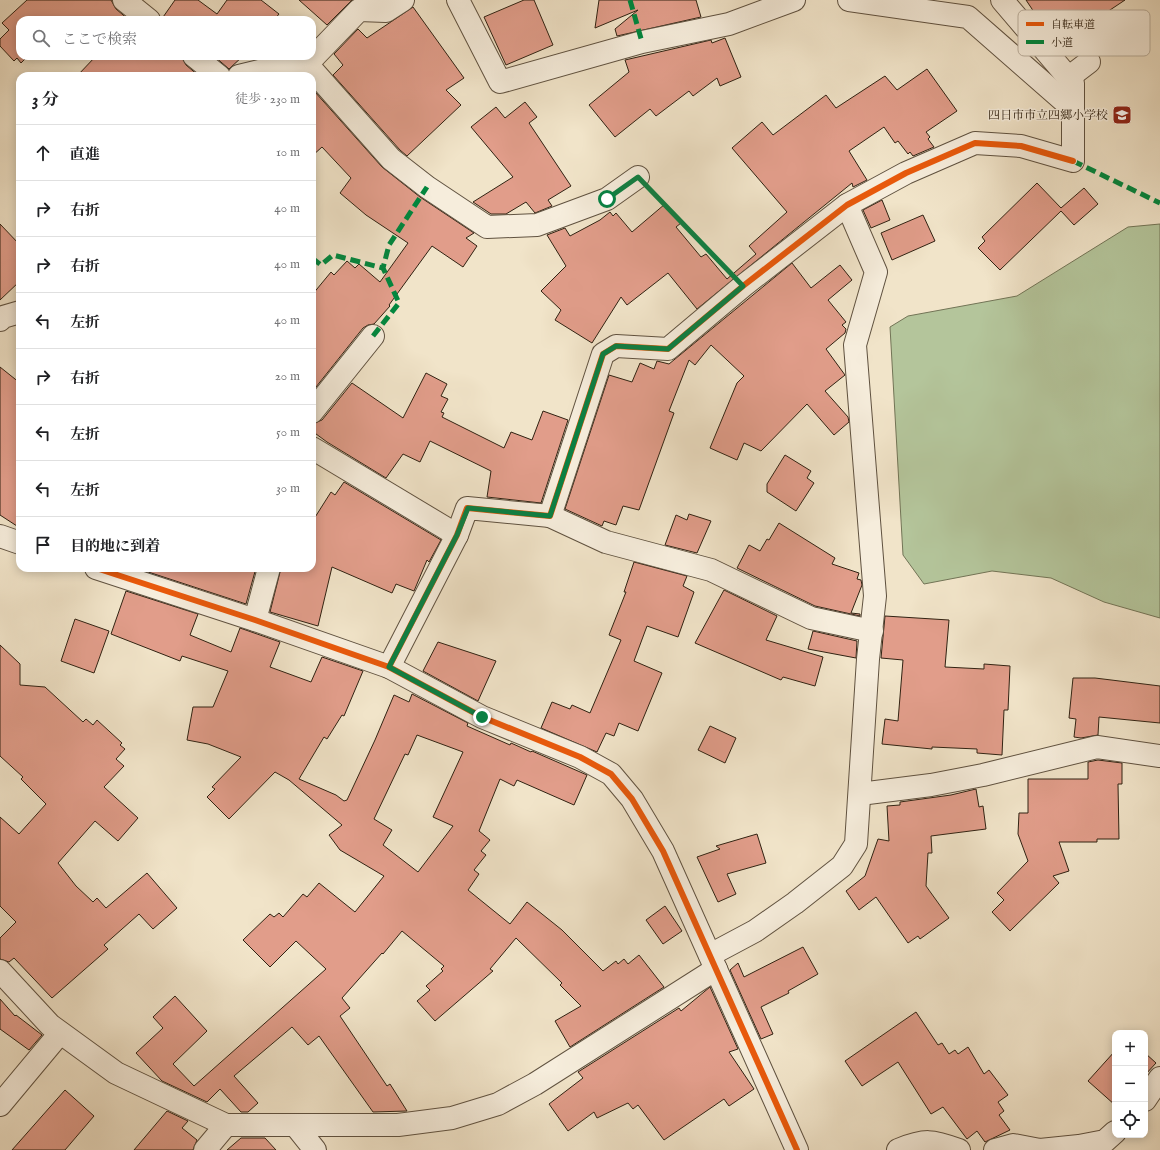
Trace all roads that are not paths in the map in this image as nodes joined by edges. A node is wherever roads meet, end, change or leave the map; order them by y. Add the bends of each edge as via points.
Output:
1 (124, 0) edge
2 (403, 0) edge
3 (458, 0) edge
4 (794, 0) edge
5 (849, 0) edge
6 (1002, 0) edge
7 (144, 16) edge
8 (1018, 19) edge
9 (316, 55) edge
10 (1049, 56) edge
11 (199, 60) edge
12 (311, 60) edge
13 (1089, 62) dead end
14 (307, 64) junction
15 (214, 72) edge
16 (255, 72) edge
17 (314, 72) edge
18 (316, 74) edge
19 (1068, 78) junction
20 (1073, 109) junction
21 (638, 177) road end
22 (846, 205) junction
23 (16, 313) edge
24 (0, 320) edge
25 (373, 336) dead end
26 (316, 407) edge
27 (316, 450) edge
28 (550, 516) junction
29 (457, 535) junction
30 (0, 536) edge
31 (16, 542) edge
32 (108, 572) edge
33 (268, 572) edge
34 (255, 620) junction
35 (872, 631) junction
36 (389, 667) junction
37 (1160, 756) edge
38 (860, 794) junction
39 (713, 962) junction
40 (0, 971) edge
41 (60, 1033) junction
42 (1160, 1078) edge
43 (1148, 1096) edge
44 (0, 1105) edge
45 (226, 1125) junction
46 (296, 1125) junction
47 (1112, 1135) edge
48 (205, 1150) edge
49 (315, 1150) edge
50 (797, 1150) edge
51 (898, 1150) edge
52 (959, 1150) edge
53 (995, 1150) edge

1 - 7 street
2 - 9 street via 386,12 359,10
3 - 4 street via 500,82 642,42 729,24
5 - 20 street via 968,17
6 - 8 street
10 - 19 street
11 - 15 street
12 - 14 street
13 - 19 street
14 - 16 street via 295,62
14 - 17 street
18 - 21 street via 391,159 427,187 487,227 537,225 607,199
19 - 20 street via 1073,83
20 - 22 street via 1073,161 1022,146 975,143 906,173
22 - 28 street via 668,349 616,346 603,354
22 - 35 street via 876,272 855,345 875,596
23 - 24 street
25 - 26 street
27 - 29 street
28 - 29 street via 468,508
28 - 35 street via 606,542 711,570 811,618
29 - 36 street
30 - 31 street
32 - 34 street
33 - 34 street
34 - 36 street
35 - 38 street
36 - 39 street via 482,717 580,757 611,774 632,799 663,851
37 - 38 street via 1097,747 983,775
38 - 39 street via 856,844 842,866
39 - 46 street via 535,1084 498,1104 452,1118 398,1125
39 - 50 street
40 - 41 street
41 - 44 street
41 - 45 street via 116,1074
42 - 43 street
45 - 46 street
45 - 48 street
46 - 49 street
47 - 53 street via 1105,1141 1079,1146 1040,1150 1013,1145
51 - 52 street via 934,1141

